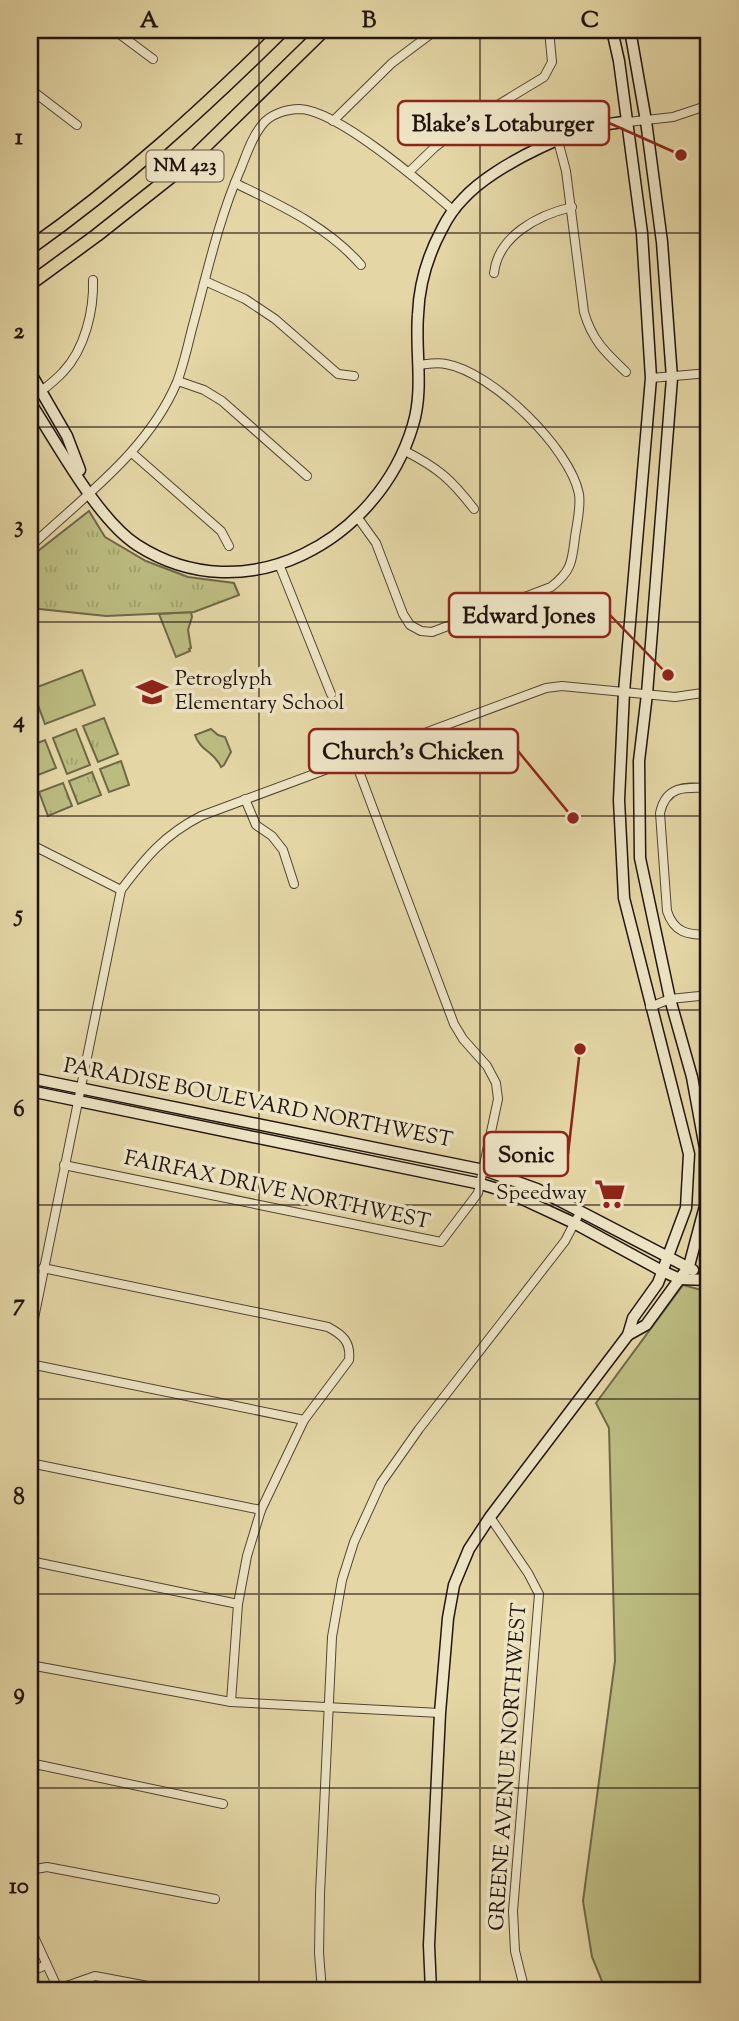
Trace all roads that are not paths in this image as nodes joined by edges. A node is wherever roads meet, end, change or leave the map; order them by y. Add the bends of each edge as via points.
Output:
1 (114, 30) edge
2 (283, 30) edge
3 (324, 30) edge
4 (436, 30) edge
5 (549, 30) edge
6 (612, 30) edge
7 (630, 30) edge
8 (153, 59) dead end
9 (30, 89) edge
10 (709, 105) edge
11 (333, 121) junction
12 (628, 121) junction
13 (646, 121) junction
14 (77, 125) dead end
15 (558, 141) junction
16 (409, 172) junction
17 (235, 183) junction
18 (572, 207) junction
19 (454, 211) junction
20 (30, 248) edge
21 (361, 265) dead end
22 (494, 273) dead end
23 (93, 280) dead end
24 (205, 281) junction
25 (30, 284) edge
26 (419, 365) junction
27 (30, 372) edge
28 (626, 372) dead end
29 (709, 373) edge
30 (354, 376) dead end
31 (651, 378) junction
32 (672, 378) junction
33 (177, 381) junction
34 (41, 391) junction
35 (30, 401) edge
36 (405, 451) junction
37 (132, 453) junction
38 (307, 476) dead end
39 (89, 492) junction
40 (474, 509) dead end
41 (358, 518) junction
42 (229, 546) dead end
43 (30, 547) edge
44 (279, 564) junction
45 (624, 692) junction
46 (709, 692) edge
47 (331, 694) dead end
48 (647, 694) junction
49 (354, 758) junction
50 (709, 788) edge
51 (245, 799) junction
52 (30, 844) edge
53 (294, 884) dead end
54 (121, 890) junction
55 (709, 935) edge
56 (709, 995) edge
57 (670, 999) junction
58 (650, 1007) junction
59 (30, 1078) edge
60 (81, 1088) junction
61 (30, 1091) edge
62 (79, 1101) junction
63 (180, 1108) junction
64 (138, 1114) junction
65 (304, 1134) junction
66 (318, 1136) junction
67 (287, 1143) junction
68 (369, 1146) junction
69 (327, 1152) junction
70 (384, 1163) junction
71 (64, 1165) junction
72 (484, 1170) junction
73 (481, 1184) junction
74 (577, 1218) junction
75 (668, 1258) junction
76 (689, 1266) junction
77 (43, 1268) junction
78 (663, 1271) junction
79 (680, 1279) junction
80 (706, 1279) edge
81 (628, 1335) junction
82 (30, 1338) edge
83 (30, 1364) edge
84 (304, 1420) junction
85 (30, 1463) edge
86 (261, 1510) junction
87 (490, 1517) junction
88 (30, 1561) edge
89 (237, 1604) junction
90 (30, 1665) edge
91 (231, 1702) junction
92 (329, 1709) junction
93 (440, 1713) junction
94 (30, 1763) edge
95 (223, 1804) dead end
96 (30, 1871) edge
97 (215, 1899) dead end
98 (30, 1928) edge
99 (46, 1965) junction
100 (30, 1972) edge
101 (58, 1990) edge
102 (174, 1991) edge
103 (322, 1991) edge
104 (431, 1991) edge
105 (525, 1991) edge

1 - 8 street
2 - 20 main road, NM 423 via 142,163
3 - 25 main road, NM 423 via 188,163
4 - 11 street via 392,63
5 - 16 street via 553,53 544,77 463,126
6 - 12 main road
7 - 13 main road
9 - 14 street
10 - 13 street
11 - 16 street
11 - 17 street via 301,109 276,114 254,137
12 - 13 street
12 - 15 main road
12 - 31 main road via 642,233
13 - 32 main road via 662,242
15 - 18 street
15 - 19 main road via 493,173
16 - 19 street
17 - 21 street via 317,226
17 - 24 street
18 - 22 street via 517,233 502,249
18 - 28 street via 590,331
19 - 26 main road via 427,260 418,314
23 - 34 street via 94,299 76,356
24 - 30 street via 275,319 338,374
24 - 33 street
26 - 36 main road via 414,422
26 - 41 street via 448,364 492,386 555,448 579,493 571,565 551,587 432,632 421,631 403,614 376,543
27 - 34 main road
29 - 32 street
31 - 32 street
31 - 45 main road
32 - 48 main road
33 - 37 street via 158,420
33 - 38 street via 222,401
34 - 35 street
34 - 39 main road via 67,436
35 - 39 main road
36 - 40 street via 453,482
36 - 41 main road via 381,493
37 - 39 street
37 - 42 street via 221,531
39 - 43 street
39 - 44 main road via 114,527 167,560 229,572
41 - 44 main road via 307,553
44 - 47 street
45 - 48 street
45 - 49 street via 546,688
45 - 58 main road via 619,800 624,898
46 - 48 street via 675,697
48 - 57 main road via 639,761 640,858
49 - 51 street
49 - 72 street, FAIRFAX DRIVE NORTHWEST via 454,1024 496,1083 498,1099
50 - 55 street via 679,789 663,802 660,813 667,911 676,928 692,935
51 - 53 street via 256,825 283,850
51 - 54 street via 176,829 147,855
52 - 54 street
54 - 60 street
56 - 57 street
57 - 58 street
57 - 76 main road via 692,1077 705,1148 705,1206
58 - 75 main road via 689,1154 686,1208
59 - 60 main road, PARADISE BOULEVARD NORTHWEST
60 - 62 street
60 - 63 main road, PARADISE BOULEVARD NORTHWEST
61 - 62 main road, PARADISE BOULEVARD NORTHWEST
62 - 64 main road, PARADISE BOULEVARD NORTHWEST
62 - 71 street
63 - 64 main road via 170,1113
63 - 65 main road, PARADISE BOULEVARD NORTHWEST
64 - 67 main road, PARADISE BOULEVARD NORTHWEST
65 - 66 main road, PARADISE BOULEVARD NORTHWEST via 312,1126
65 - 67 main road
66 - 68 main road, PARADISE BOULEVARD NORTHWEST
66 - 69 main road
67 - 69 main road, PARADISE BOULEVARD NORTHWEST
68 - 70 main road
68 - 72 main road, PARADISE BOULEVARD NORTHWEST
69 - 70 main road, PARADISE BOULEVARD NORTHWEST
70 - 73 main road, PARADISE BOULEVARD NORTHWEST
71 - 73 street, FAIRFAX DRIVE NORTHWEST via 441,1242 466,1212
71 - 77 street
72 - 73 street, FAIRFAX DRIVE NORTHWEST
72 - 74 main road, PARADISE BOULEVARD NORTHWEST via 537,1189
73 - 74 main road, PARADISE BOULEVARD NORTHWEST
74 - 75 main road, PARADISE BOULEVARD NORTHWEST
74 - 78 main road, PARADISE BOULEVARD NORTHWEST
74 - 92 street via 565,1241 419,1429 375,1495 354,1542 335,1611
75 - 76 main road, PARADISE BOULEVARD NORTHWEST
75 - 78 main road
76 - 79 main road
76 - 80 main road, PARADISE BOULEVARD NORTHWEST
77 - 82 street
77 - 84 street via 341,1333 348,1342 349,1360
78 - 79 main road, PARADISE BOULEVARD NORTHWEST
78 - 81 main road via 633,1318
79 - 80 main road, PARADISE BOULEVARD NORTHWEST
79 - 81 main road via 646,1325
81 - 87 main road
83 - 84 street
84 - 86 street
85 - 86 street
86 - 89 street
87 - 93 main road via 469,1549 454,1585
87 - 105 street, GREENE AVENUE NORTHWEST via 539,1594 513,1911
88 - 89 street
89 - 91 street
90 - 91 street
91 - 92 street
92 - 93 street
92 - 103 street via 320,1894
93 - 104 main road
94 - 95 street
96 - 97 street via 47,1867
98 - 99 street
99 - 100 street
99 - 101 street
101 - 102 street via 95,1976

